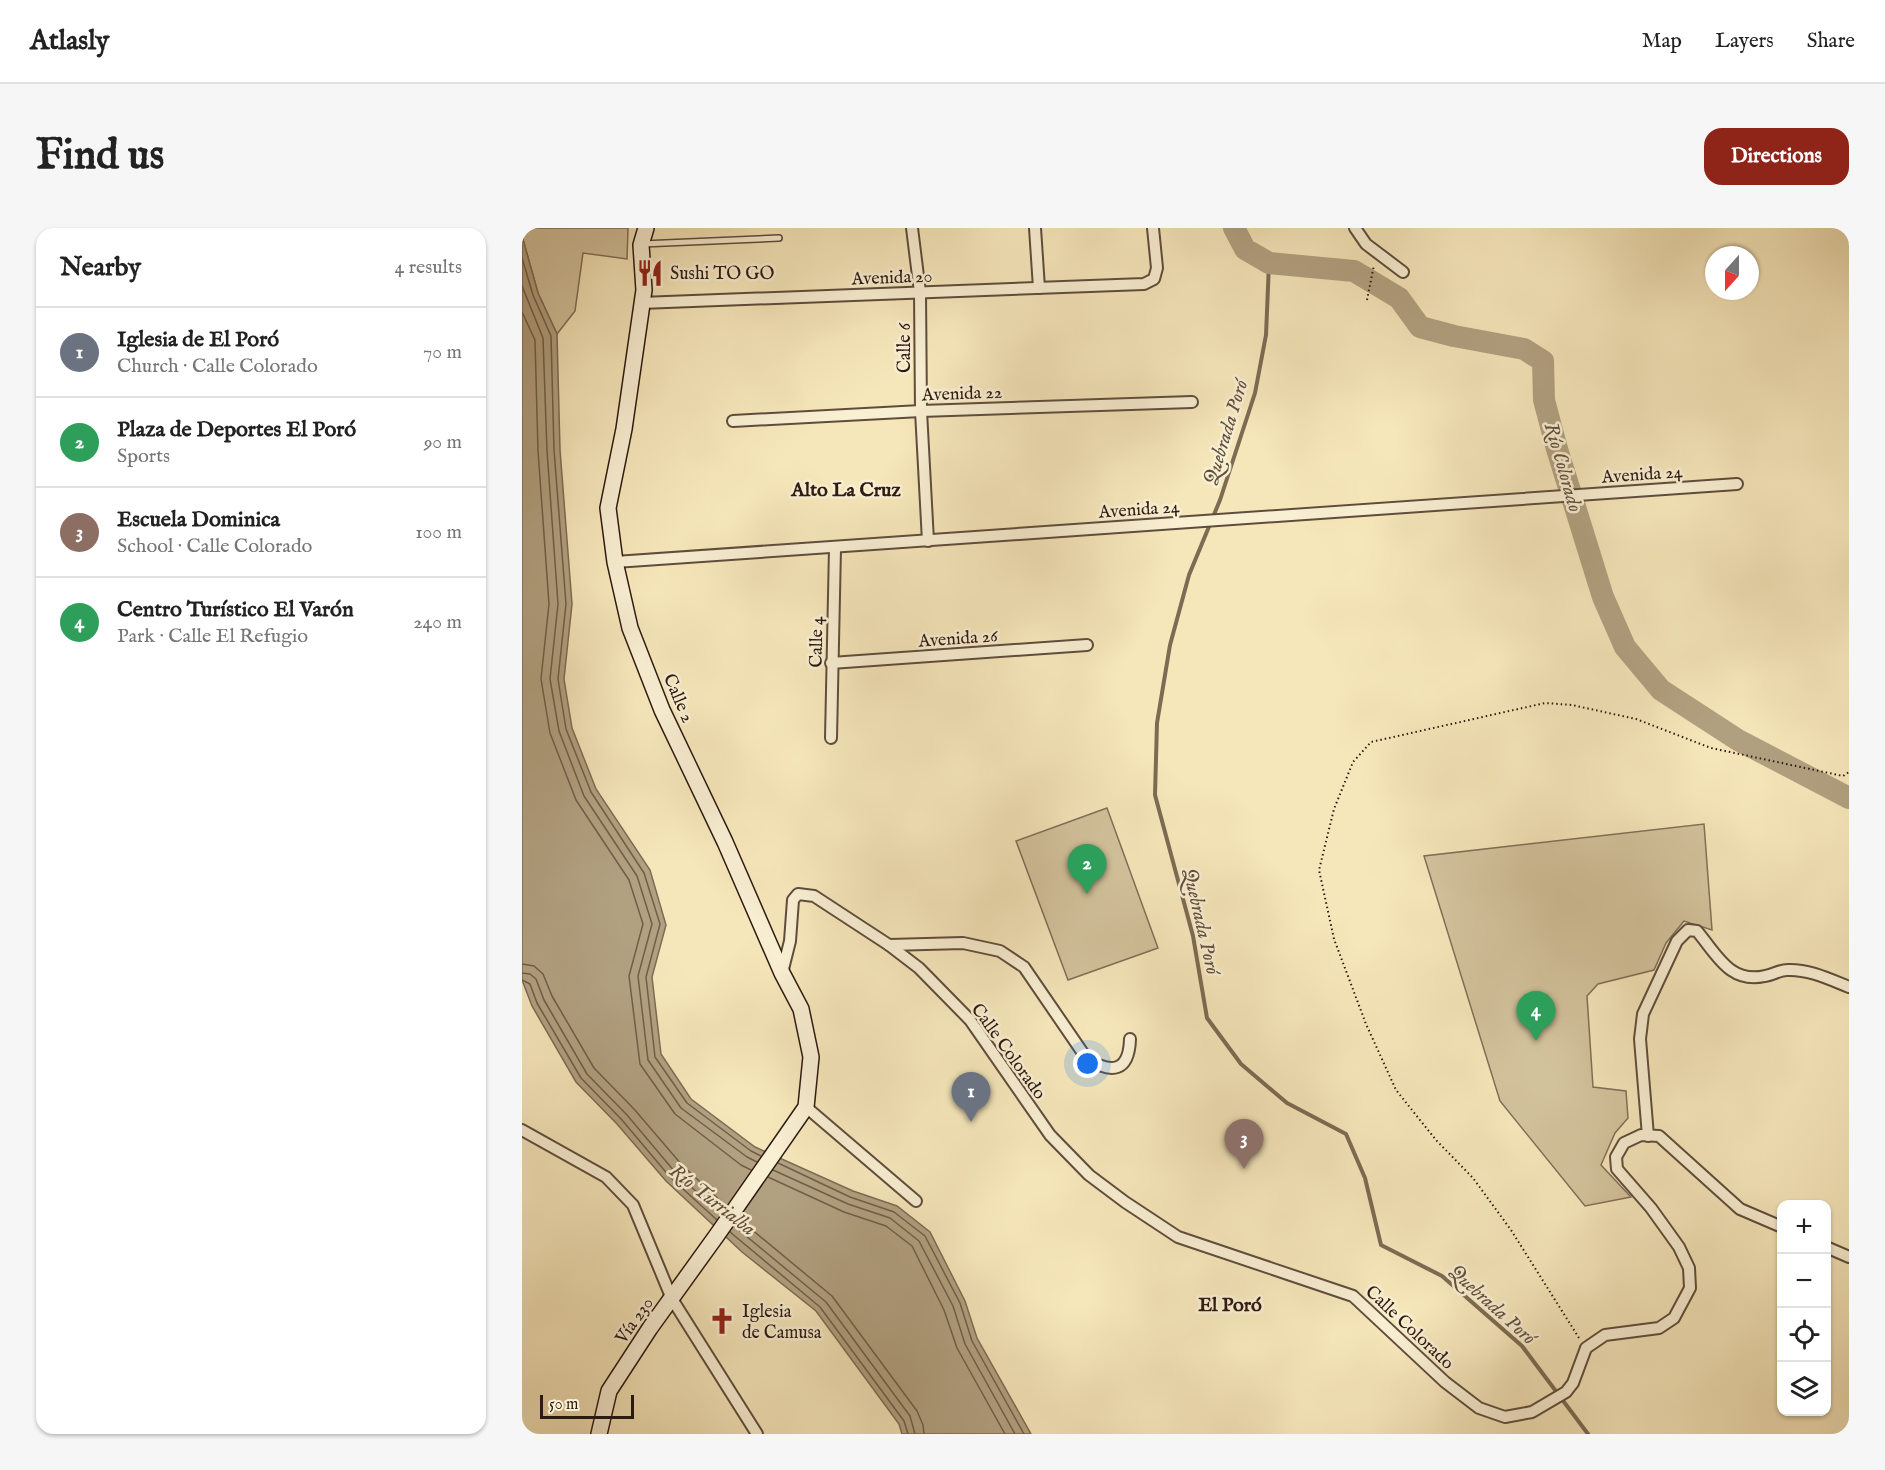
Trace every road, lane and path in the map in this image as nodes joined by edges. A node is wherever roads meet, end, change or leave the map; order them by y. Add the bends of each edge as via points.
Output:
1 (646, 228) edge
2 (912, 228) edge
3 (1035, 228) edge
4 (1153, 228) edge
5 (1355, 228) edge
6 (779, 238) dead end
7 (641, 244) junction
8 (1403, 272) dead end
9 (1373, 274) dead end
10 (1039, 288) junction
11 (920, 292) junction
12 (1367, 300) dead end
13 (641, 303) junction
14 (1192, 402) dead end
15 (921, 411) junction
16 (734, 421) dead end
17 (1737, 484) dead end
18 (928, 541) junction
19 (835, 548) junction
20 (615, 562) junction
21 (1087, 645) dead end
22 (831, 663) junction
23 (831, 738) dead end
24 (1849, 772) edge
25 (889, 945) junction
26 (782, 973) junction
27 (1849, 987) edge
28 (1130, 1039) dead end
29 (806, 1107) junction
30 (522, 1130) edge
31 (1648, 1136) junction
32 (774, 1153) joint
33 (916, 1201) dead end
34 (1777, 1225) edge
35 (1831, 1249) edge
36 (1849, 1257) edge
37 (672, 1299) junction
38 (1586, 1348) junction
39 (599, 1434) edge
40 (757, 1434) edge

1 - 7 main road, Calle 2
2 - 11 street, Calle 6
3 - 10 street
4 - 10 street, Avenida 20 via 1157,268 1154,279 1144,284
5 - 8 street via 1366,244
6 - 7 lane
7 - 13 main road, Calle 2
9 - 12 path
10 - 11 street, Avenida 20
11 - 13 street, Avenida 20
11 - 15 street, Calle 6
13 - 20 main road, Calle 2 via 624,429 608,508
14 - 15 street, Avenida 22
15 - 16 street, Avenida 22
15 - 18 street, Calle 6
17 - 18 street, Avenida 24
18 - 19 street, Avenida 24
19 - 20 street, Avenida 24
19 - 22 street, Calle 4
20 - 26 main road, Calle 2 via 630,628 662,710
21 - 22 street, Avenida 26
22 - 23 street, Calle 4
24 - 38 path via 1843,776 1711,748 1636,719 1545,703 1371,742 1353,762 1334,809 1319,870 1334,939 1366,1024 1396,1090 1473,1178
25 - 26 street, Calle Colorado via 814,896 798,894 793,900 790,941
25 - 28 street via 963,943 1000,951 1024,967 1087,1059 1101,1067 1113,1069 1123,1064
25 - 38 street, Calle Colorado via 919,968 970,1020 1050,1135 1089,1175 1178,1237 1353,1296 1445,1382 1479,1408 1504,1417 1532,1412 1566,1392
26 - 29 main road, Calle 2 via 801,1009 811,1057
27 - 31 street via 1809,972 1785,969 1744,978 1729,970 1697,931 1688,930 1677,941 1643,1014 1640,1039
29 - 32 main road, Calle 2
29 - 33 street
30 - 37 street via 606,1177 633,1205
31 - 34 street via 1659,1136 1740,1209
31 - 38 street via 1624,1143 1616,1157 1617,1169 1679,1246 1689,1268 1690,1288 1674,1318 1659,1328 1605,1335
32 - 37 main road, Vía 230
35 - 36 street
37 - 39 main road, Vía 230 via 609,1391
37 - 40 street

